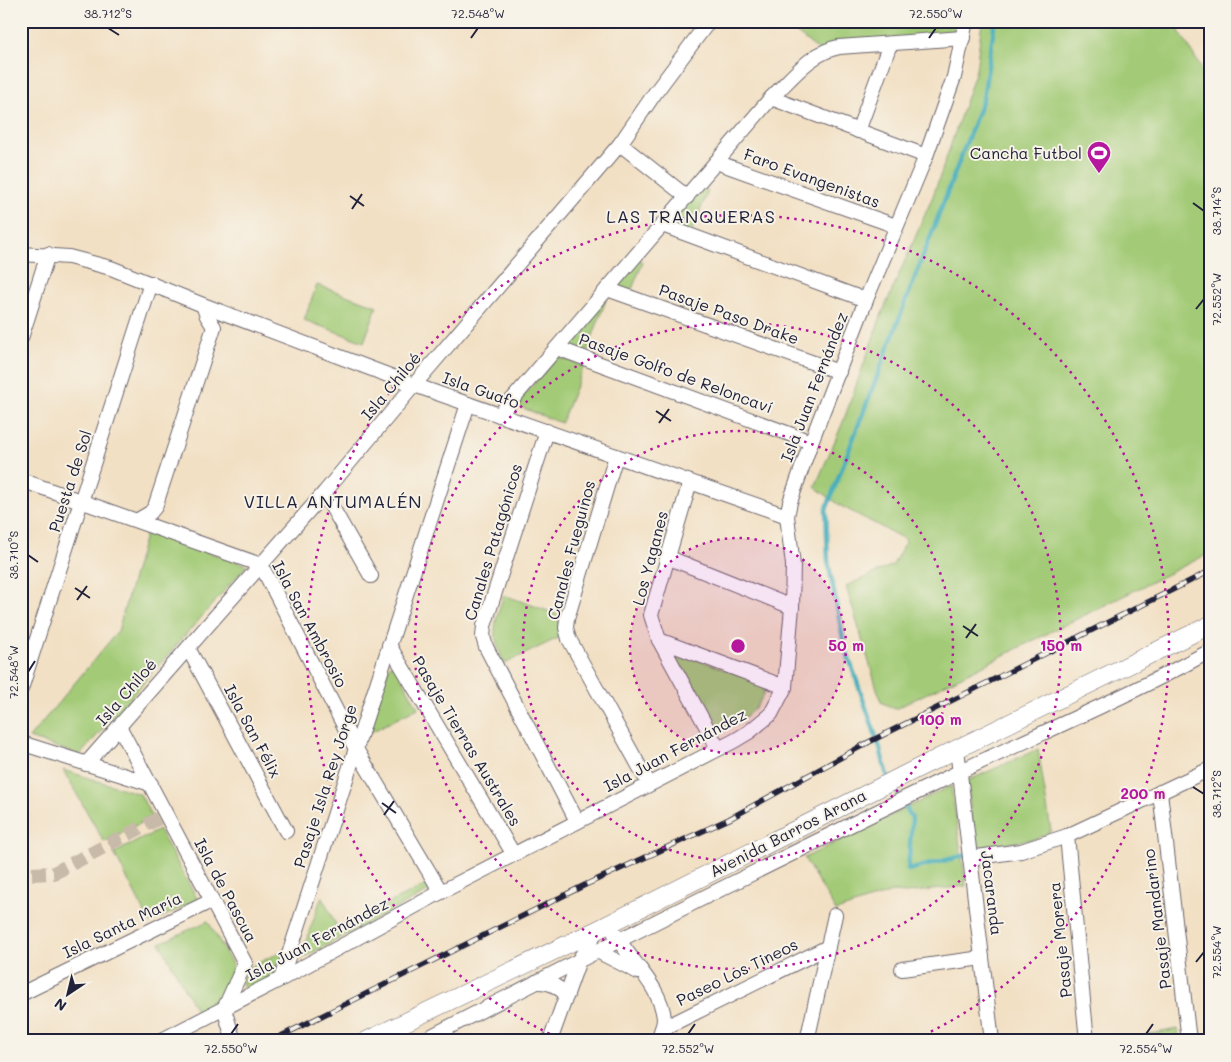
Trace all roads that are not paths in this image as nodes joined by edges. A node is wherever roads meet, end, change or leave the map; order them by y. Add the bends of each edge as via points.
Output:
1 (709, 21) edge
2 (966, 21) edge
3 (963, 38) junction
4 (890, 44) junction
5 (772, 98) junction
6 (858, 131) junction
7 (620, 144) junction
8 (926, 156) junction
9 (716, 162) junction
10 (687, 197) junction
11 (662, 226) junction
12 (896, 226) junction
13 (21, 254) edge
14 (48, 254) junction
15 (151, 283) junction
16 (608, 289) junction
17 (866, 300) junction
18 (203, 305) junction
19 (21, 338) edge
20 (557, 348) junction
21 (839, 372) junction
22 (414, 385) junction
23 (468, 404) junction
24 (500, 415) junction
25 (547, 431) junction
26 (811, 442) junction
27 (616, 456) junction
28 (21, 480) edge
29 (690, 482) junction
30 (324, 494) junction
31 (82, 501) junction
32 (787, 516) junction
33 (138, 520) junction
34 (667, 557) junction
35 (261, 565) junction
36 (371, 576) dead end
37 (792, 607) junction
38 (1210, 625) edge
39 (659, 640) junction
40 (389, 645) junction
41 (188, 648) junction
42 (1210, 651) edge
43 (785, 687) junction
44 (21, 689) edge
45 (118, 726) junction
46 (21, 743) edge
47 (718, 748) junction
48 (356, 749) junction
49 (956, 749) junction
50 (86, 764) junction
51 (1210, 769) edge
52 (959, 772) junction
53 (151, 784) junction
54 (649, 784) junction
55 (1160, 792) junction
56 (577, 821) junction
57 (286, 832) dead end
58 (1067, 836) junction
59 (514, 855) junction
60 (970, 858) junction
61 (441, 892) junction
62 (211, 901) junction
63 (835, 915) dead end
64 (603, 927) junction
65 (618, 940) junction
66 (563, 946) junction
67 (828, 947) junction
68 (597, 951) junction
69 (982, 958) junction
70 (579, 960) junction
71 (902, 969) dead end
72 (644, 975) junction
73 (281, 979) junction
74 (536, 982) junction
75 (21, 994) edge
76 (567, 995) junction
77 (224, 1009) junction
78 (659, 1035) edge
79 (160, 1041) edge
80 (234, 1041) edge
81 (366, 1041) edge
82 (422, 1041) edge
83 (550, 1041) edge
84 (807, 1041) edge
85 (992, 1041) edge
86 (1088, 1041) edge
87 (1189, 1041) edge

1 - 7 street, Isla Chiloé
2 - 3 street, Isla Juan Fernández
3 - 4 street
3 - 8 street, Isla Juan Fernández via 954,77
4 - 5 street via 825,51 814,57
4 - 6 street
5 - 6 street
5 - 9 street
6 - 8 street
7 - 10 street
7 - 22 street, Isla Chiloé
8 - 12 street, Isla Juan Fernández
9 - 10 street
9 - 12 street, Faro Evangenistas
10 - 11 street
11 - 16 street
11 - 17 street
12 - 17 street, Isla Juan Fernández
13 - 14 street, Isla Guafo
14 - 15 street, Isla Guafo via 90,262
14 - 19 street
15 - 18 street, Isla Guafo
15 - 31 street, Puesta de Sol
16 - 20 street
16 - 21 street, Pasaje Paso Drake
17 - 21 street, Isla Juan Fernández
18 - 22 street, Isla Guafo
18 - 33 street via 214,327 155,507
20 - 24 street
20 - 26 street, Pasaje Golfo de Reloncaví
21 - 26 street, Isla Juan Fernández
22 - 23 street, Isla Guafo
22 - 30 street, Isla Chiloé
23 - 24 street, Isla Guafo
23 - 40 street, Pasaje Isla Rey Jorge
24 - 25 street, Isla Guafo
25 - 27 street, Isla Guafo
25 - 56 street, Canales Patagónicos via 483,637
26 - 32 street, Isla Juan Fernández
27 - 29 street, Isla Guafo
27 - 54 street, Canales Fueguinos via 566,628 569,639
28 - 31 street, Isla San Ambrosio
29 - 32 street, Isla Guafo
29 - 34 street, Los Yaganes
30 - 35 street, Isla Chiloé
30 - 36 street
31 - 33 street, Isla San Ambrosio
31 - 44 street, Puesta de Sol
32 - 37 street, Isla Juan Fernández via 793,565
33 - 35 street, Isla San Ambrosio
34 - 37 street
34 - 39 street, Los Yaganes via 651,615
35 - 41 street, Isla Chiloé
35 - 48 street, Isla San Ambrosio
37 - 43 street, Isla Juan Fernández
38 - 49 main road, Avenida Barros Arana
39 - 43 street
39 - 47 street, Los Yaganes
40 - 48 street, Pasaje Isla Rey Jorge
40 - 59 street, Pasaje Tierras Australes
41 - 45 street, Isla Chiloé
41 - 57 street, Isla San Félix
42 - 52 street, Avenida Barros Arana via 1164,677
43 - 47 street, Isla Juan Fernández via 772,714 749,732
45 - 50 street, Isla Chiloé
45 - 53 street, Isla de Pascua
46 - 50 street
47 - 54 street, Isla Juan Fernández
48 - 61 street, Isla San Ambrosio
48 - 73 street, Pasaje Isla Rey Jorge
49 - 52 street, Jacaranda
49 - 64 main road, Avenida Barros Arana
50 - 53 street
51 - 55 street
52 - 60 street, Jacaranda
52 - 65 street, Avenida Barros Arana
53 - 62 street, Isla de Pascua
54 - 56 street, Isla Juan Fernández
55 - 58 street
55 - 87 street, Pasaje Mandarino
56 - 59 street, Isla Juan Fernández
58 - 60 street via 1021,851
58 - 86 street, Pasaje Morera
59 - 61 street, Isla Juan Fernández
60 - 69 street, Jacaranda
61 - 73 street, Isla Juan Fernández
62 - 75 street, Isla Santa María
62 - 77 street, Isla de Pascua via 245,964
63 - 67 street
64 - 65 street, Paseo Los Tineos
64 - 66 main road, Avenida Barros Arana
64 - 70 street
65 - 68 street, Avenida Barros Arana
65 - 72 street, Paseo Los Tineos
66 - 70 street
66 - 81 main road, Avenida Barros Arana
67 - 78 street, Paseo Los Tineos
67 - 84 street
68 - 70 street, Avenida Barros Arana
68 - 72 street
69 - 71 street
69 - 85 street, Jacaranda
70 - 74 street, Avenida Barros Arana
70 - 76 street
72 - 78 street, Paseo Los Tineos via 664,1019
73 - 77 street, Isla Juan Fernández
74 - 76 street via 549,983
74 - 82 street, Avenida Barros Arana
76 - 83 street
77 - 79 street, Isla Juan Fernández
77 - 80 street

